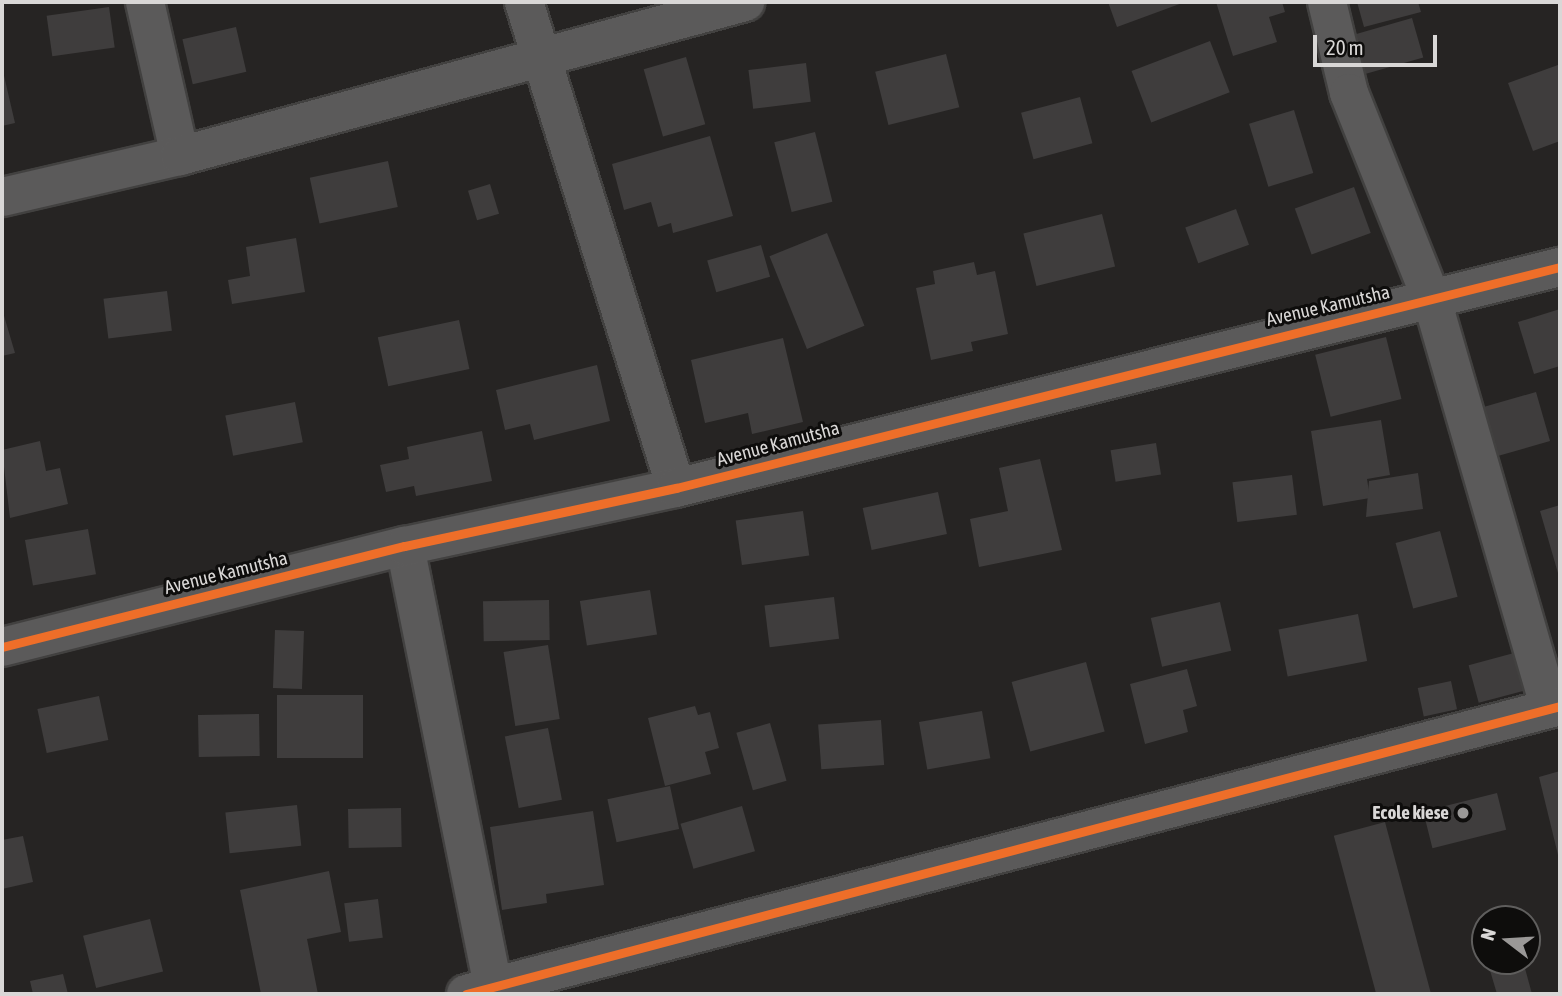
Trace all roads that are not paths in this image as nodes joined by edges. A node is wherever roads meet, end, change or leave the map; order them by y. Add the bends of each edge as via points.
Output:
1 (145, 2) edge
2 (524, 2) edge
3 (745, 2) edge
4 (1327, 2) edge
5 (542, 60) junction
6 (180, 156) junction
7 (2, 197) edge
8 (1560, 267) edge
9 (1432, 300) junction
10 (676, 488) junction
11 (405, 546) junction
12 (2, 647) edge
13 (1555, 707) edge
14 (480, 991) edge

1 - 6 street
2 - 5 street
3 - 5 street
4 - 9 street via 1349,93
5 - 6 street
5 - 10 street
6 - 7 street
8 - 9 street, Avenue Kamutsha
9 - 10 street, Avenue Kamutsha
9 - 13 street
10 - 11 street, Avenue Kamutsha
11 - 12 street, Avenue Kamutsha
11 - 14 street
13 - 14 street

